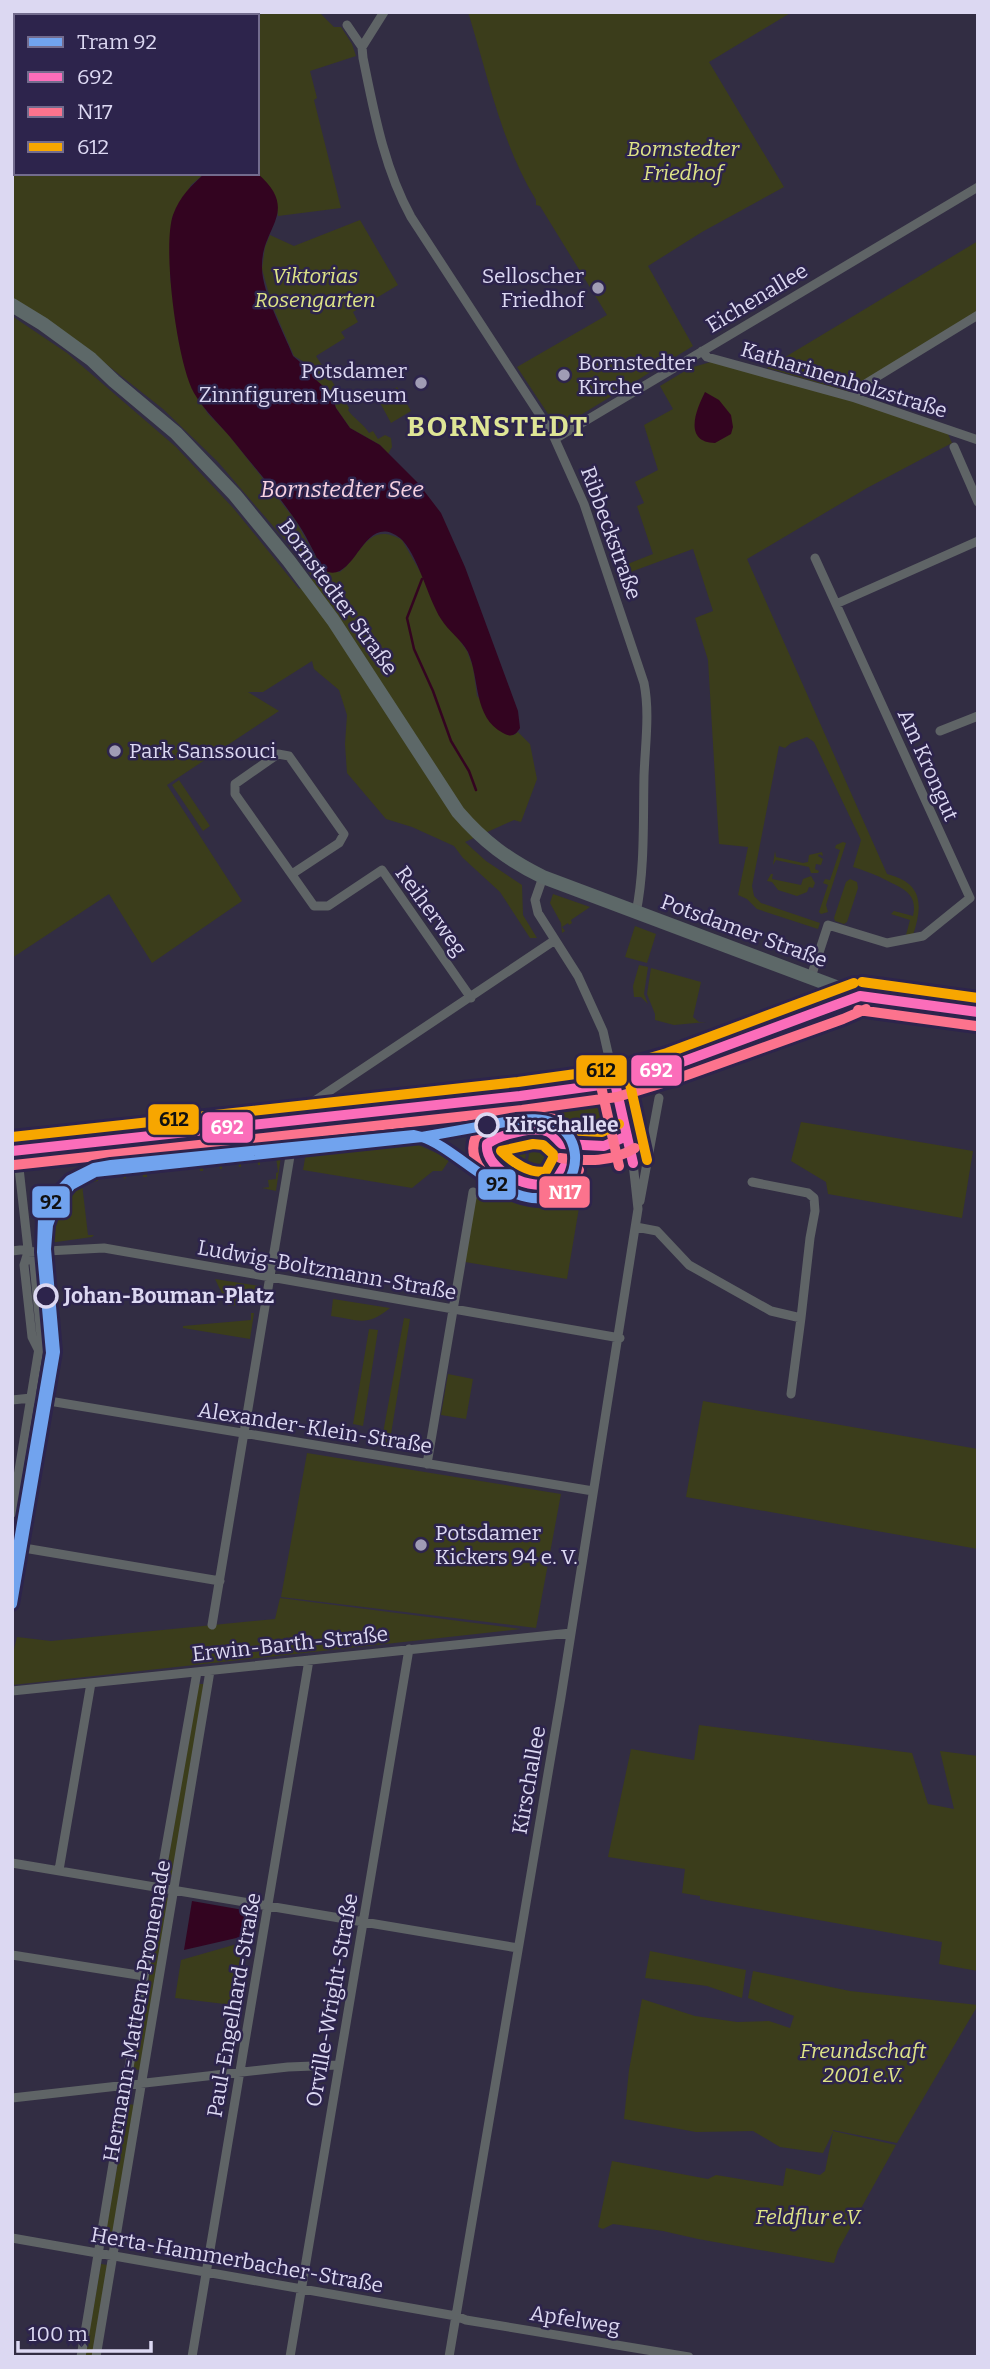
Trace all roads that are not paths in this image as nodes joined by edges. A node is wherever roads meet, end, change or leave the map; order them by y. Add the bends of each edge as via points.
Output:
1 (384, 12) edge
2 (347, 25) dead end
3 (362, 47) junction
4 (978, 187) edge
5 (12, 304) edge
6 (978, 316) edge
7 (702, 351) junction
8 (856, 398) junction
9 (555, 439) junction
10 (978, 440) edge
11 (954, 447) dead end
12 (978, 502) edge
13 (978, 541) edge
14 (815, 558) dead end
15 (836, 604) junction
16 (978, 716) edge
17 (940, 731) dead end
18 (292, 874) junction
19 (543, 877) junction
20 (636, 913) junction
21 (555, 940) junction
22 (811, 977) junction
23 (860, 996) junction
24 (471, 998) junction
25 (978, 1012) edge
26 (615, 1083) junction
27 (659, 1098) dead end
28 (296, 1120) junction
29 (15, 1151) edge
30 (752, 1182) dead end
31 (473, 1192) dead end
32 (639, 1209) junction
33 (636, 1227) junction
34 (12, 1251) edge
35 (28, 1251) junction
36 (270, 1278) junction
37 (453, 1310) junction
38 (801, 1318) junction
39 (620, 1338) junction
40 (791, 1394) dead end
41 (31, 1398) junction
42 (12, 1400) edge
43 (244, 1434) junction
44 (427, 1464) junction
45 (593, 1491) junction
46 (12, 1513) edge
47 (12, 1546) edge
48 (219, 1581) junction
49 (212, 1625) dead end
50 (571, 1633) junction
51 (409, 1649) junction
52 (309, 1660) junction
53 (210, 1671) junction
54 (197, 1672) junction
55 (91, 1683) junction
56 (12, 1691) edge
57 (12, 1863) edge
58 (59, 1870) junction
59 (159, 1886) junction
60 (175, 1889) junction
61 (269, 1906) junction
62 (362, 1922) junction
63 (518, 1948) junction
64 (12, 1955) edge
65 (144, 1976) junction
66 (339, 2064) junction
67 (240, 2073) junction
68 (143, 2083) junction
69 (126, 2085) junction
70 (12, 2098) edge
71 (12, 2238) edge
72 (98, 2255) junction
73 (112, 2257) junction
74 (207, 2271) junction
75 (300, 2288) junction
76 (456, 2316) junction
77 (81, 2357) edge
78 (96, 2357) edge
79 (192, 2357) edge
80 (290, 2357) edge
81 (450, 2357) edge
82 (689, 2357) edge

1 - 3 street
2 - 3 street, Ribbeckstraße
3 - 9 street, Ribbeckstraße via 387,163 402,201
4 - 7 street, Eichenallee
5 - 19 main road, Bornstedter Straße via 91,359 202,459 308,586 458,812 499,853
6 - 8 street via 856,389
7 - 8 street, Katharinenholzstraße via 707,357
7 - 9 street, Eichenallee
8 - 10 street, Katharinenholzstraße
9 - 20 street, Ribbeckstraße via 584,504 646,691 641,890
11 - 12 street
13 - 15 street
14 - 15 street, Am Krongut
15 - 22 street, Am Krongut via 970,898 923,936 914,938 887,943 828,925
16 - 17 street
18 - 18 street, Reiherweg via 235,794 235,784 278,754 289,756 344,834 339,843
18 - 24 street, Reiherweg via 314,906 328,906 382,870
19 - 20 main road, Potsdamer Straße
19 - 21 street, Kirschallee via 536,907
20 - 22 main road, Potsdamer Straße
21 - 24 street
21 - 26 street, Kirschallee via 597,1014
22 - 23 main road, Potsdamer Straße
23 - 25 main road, Potsdamer Straße
23 - 26 street
24 - 28 street via 310,1104
26 - 28 street
26 - 32 street, Kirschallee
27 - 32 street, Kirschallee
28 - 29 street
28 - 36 street
29 - 35 street
30 - 38 street via 814,1198
31 - 37 street
32 - 33 street, Kirschallee
33 - 38 street via 657,1231 689,1265 771,1311
33 - 39 street, Kirschallee
34 - 35 street, Ludwig-Boltzmann-Straße
35 - 36 street, Ludwig-Boltzmann-Straße via 99,1247
35 - 41 street via 34,1264 41,1336
36 - 37 street, Ludwig-Boltzmann-Straße
36 - 43 street
37 - 39 street, Ludwig-Boltzmann-Straße
37 - 44 street
38 - 40 street
39 - 45 street, Kirschallee
41 - 42 street, Alexander-Klein-Straße
41 - 43 street, Alexander-Klein-Straße
41 - 46 street
43 - 44 street, Alexander-Klein-Straße
43 - 48 street
44 - 45 street, Alexander-Klein-Straße
45 - 50 street, Kirschallee
47 - 48 street
48 - 49 street
50 - 51 street, Erwin-Barth-Straße
50 - 63 street, Kirschallee
51 - 52 street, Erwin-Barth-Straße
51 - 62 street, Orville-Wright-Straße
52 - 53 street, Erwin-Barth-Straße
52 - 61 street, Paul-Engelhard-Straße
53 - 54 street, Erwin-Barth-Straße
53 - 60 street, Hermann-Mattern-Promenade
54 - 55 street, Erwin-Barth-Straße
54 - 59 street, Hermann-Mattern-Promenade
55 - 56 street, Erwin-Barth-Straße
55 - 58 street
57 - 58 street
58 - 59 street
59 - 60 street
59 - 65 street, Hermann-Mattern-Promenade
60 - 61 street
60 - 68 street, Hermann-Mattern-Promenade
61 - 62 street
61 - 67 street, Paul-Engelhard-Straße
62 - 63 street
62 - 66 street, Orville-Wright-Straße
63 - 76 street, Kirschallee
64 - 65 street
65 - 69 street, Hermann-Mattern-Promenade
66 - 67 street
66 - 75 street, Orville-Wright-Straße
67 - 68 street
67 - 74 street, Paul-Engelhard-Straße
68 - 69 street
68 - 73 street, Hermann-Mattern-Promenade
69 - 70 street
69 - 72 street, Hermann-Mattern-Promenade
71 - 72 street, Herta-Hammerbacher-Straße
72 - 73 street, Herta-Hammerbacher-Straße
72 - 77 street, Hermann-Mattern-Promenade
73 - 74 street, Herta-Hammerbacher-Straße
73 - 78 street, Hermann-Mattern-Promenade
74 - 75 street, Herta-Hammerbacher-Straße
74 - 79 street, Paul-Engelhard-Straße
75 - 76 street, Herta-Hammerbacher-Straße
75 - 80 street, Orville-Wright-Straße
76 - 81 street, Kirschallee
76 - 82 street, Apfelweg

